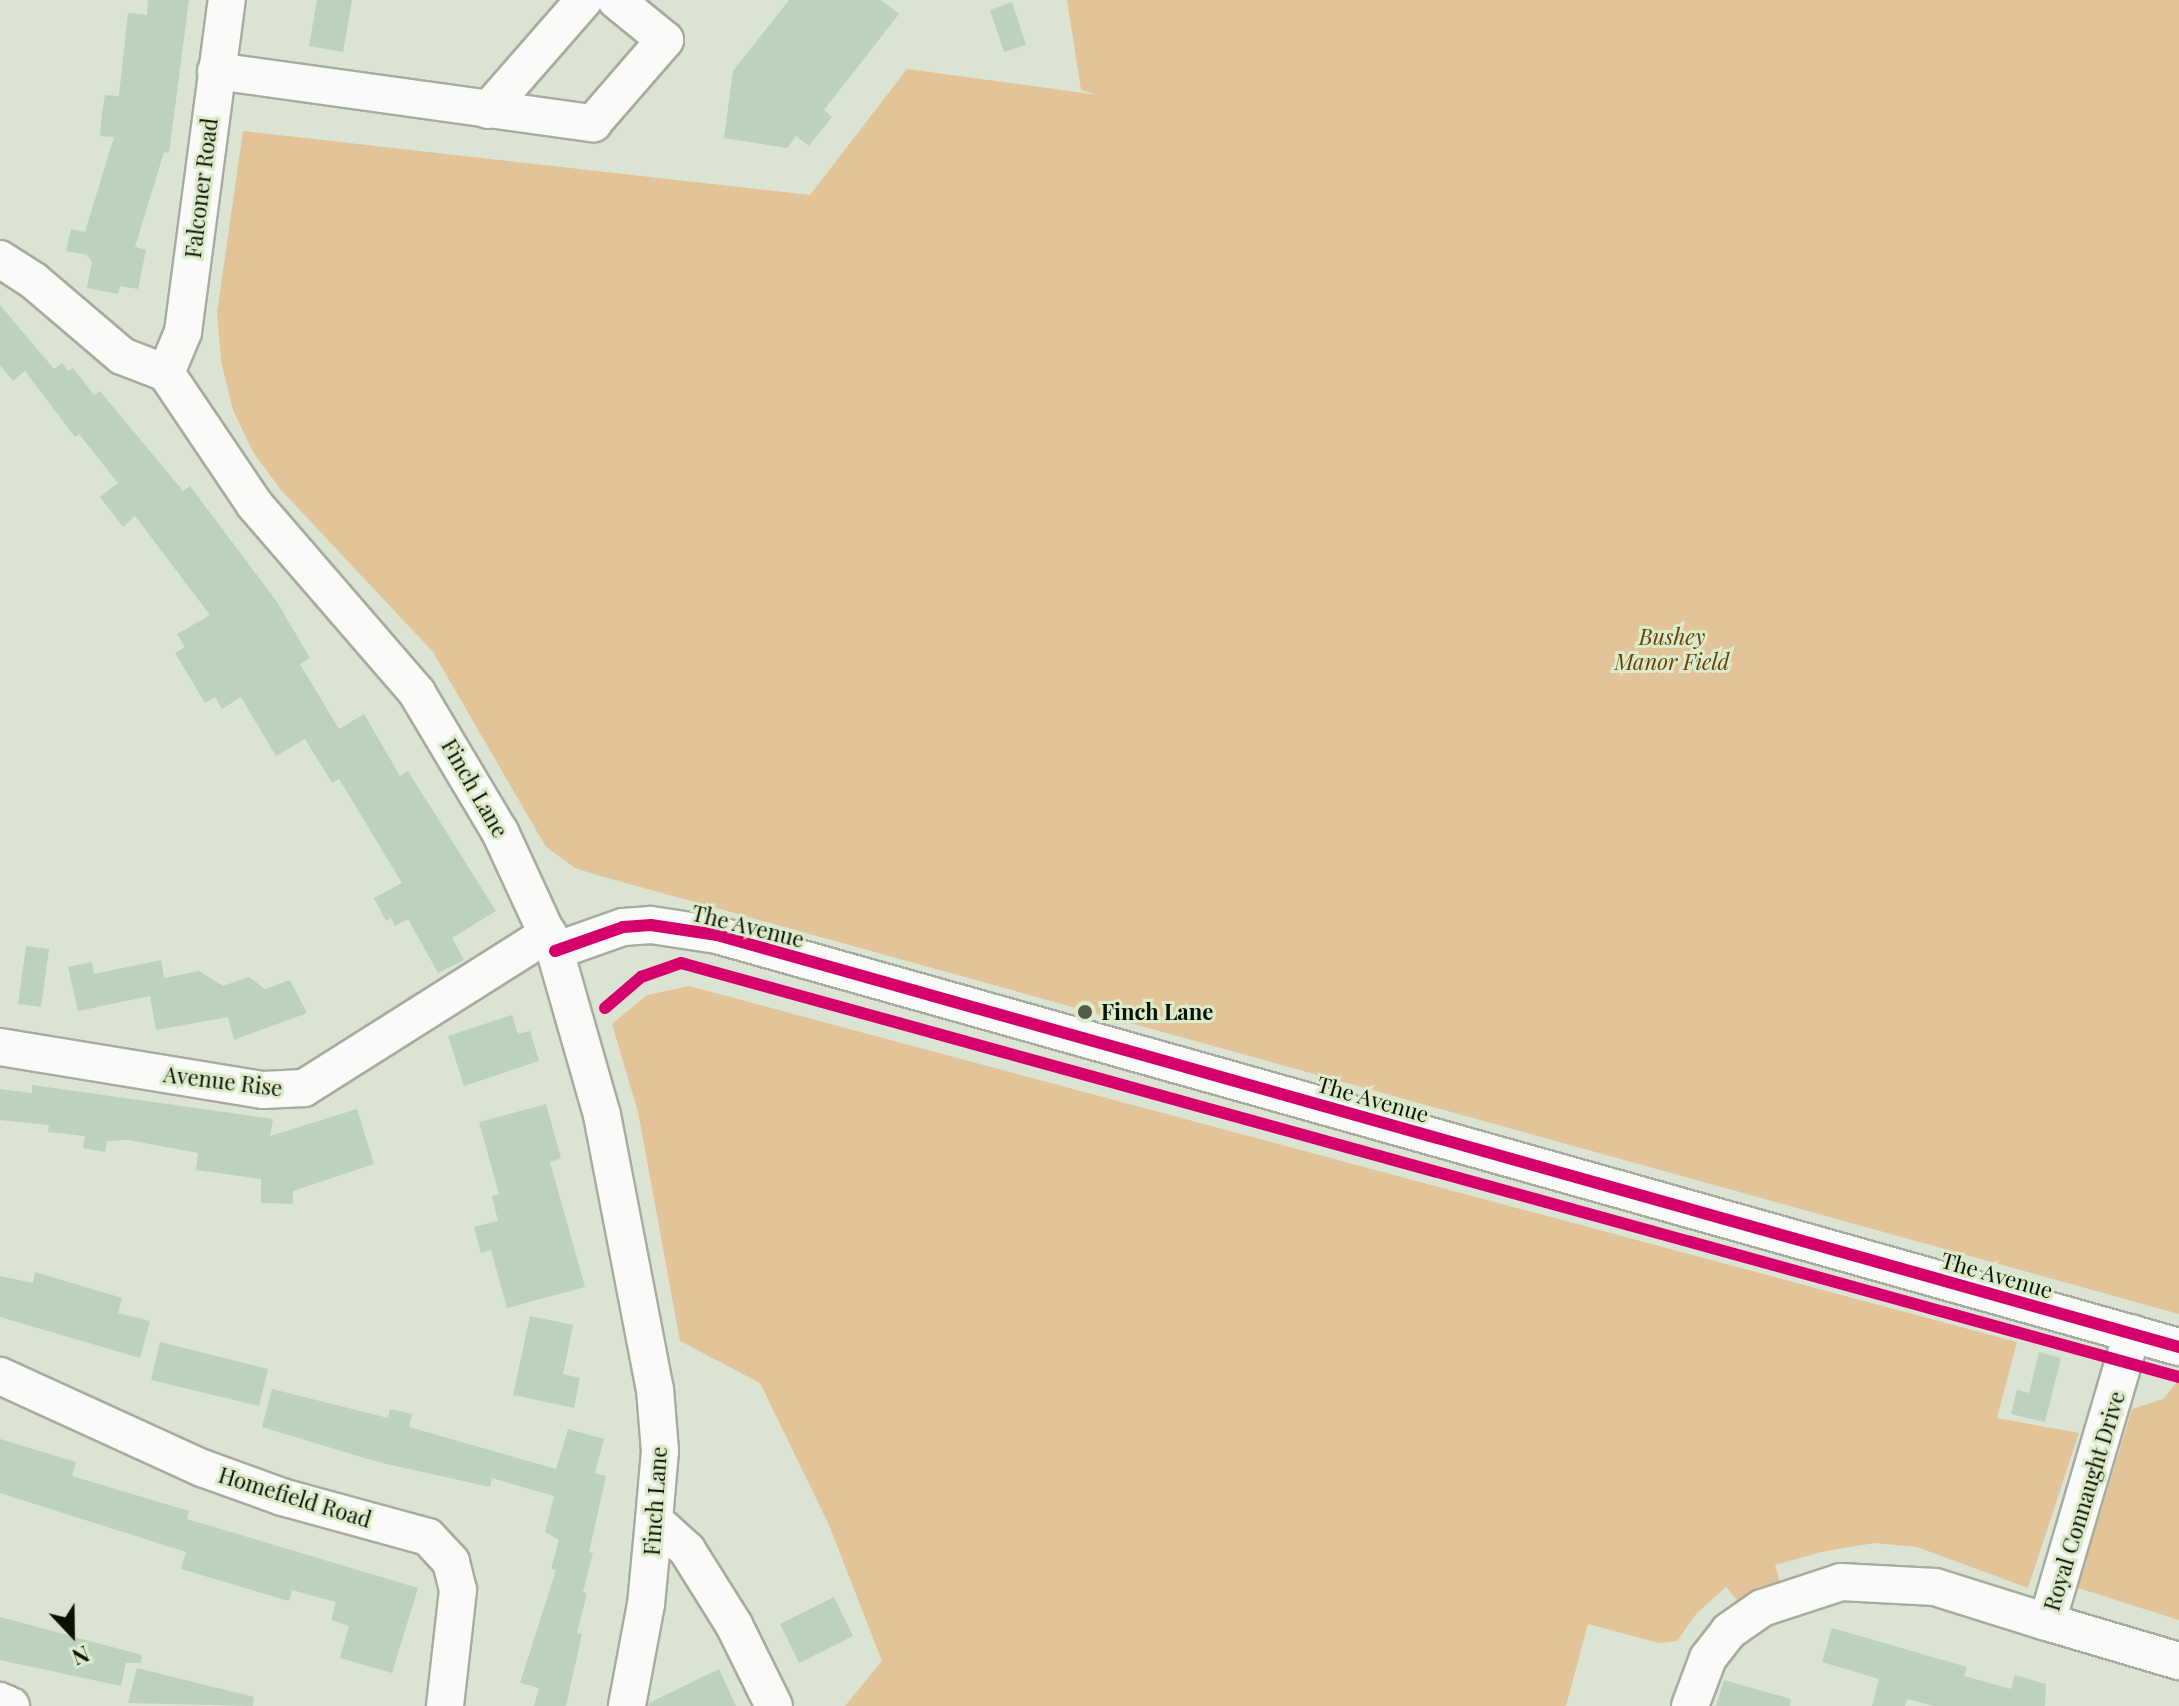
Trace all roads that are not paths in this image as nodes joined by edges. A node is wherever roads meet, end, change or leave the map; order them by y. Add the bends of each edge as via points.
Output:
1 (227, 0) edge
2 (584, 0) edge
3 (616, 0) edge
4 (216, 71) junction
5 (488, 110) junction
6 (0, 259) edge
7 (166, 373) junction
8 (552, 943) junction
9 (0, 1047) edge
10 (2132, 1333) junction
11 (2179, 1347) edge
12 (0, 1376) edge
13 (654, 1520) junction
14 (2047, 1622) junction
15 (2179, 1661) edge
16 (0, 1701) edge
17 (11, 1706) edge
18 (445, 1706) edge
19 (627, 1706) edge
20 (774, 1706) edge
21 (1690, 1706) edge

1 - 4 street, Falconer Road
2 - 5 street
3 - 5 street via 665,40 593,123
4 - 5 street
4 - 7 street, Falconer Road via 183,332
6 - 7 street via 122,356
7 - 8 street, Finch Lane via 255,505 417,693 493,818
8 - 9 street, Avenue Rise via 304,1088 263,1090
8 - 10 street, The Avenue via 651,925 717,935
8 - 13 street, Finch Lane via 602,1115 655,1389 660,1451
10 - 11 street, The Avenue
10 - 14 street, Royal Connaught Drive
12 - 18 street, Homefield Road via 202,1468 282,1497 428,1537 451,1562 458,1590
13 - 19 street, Finch Lane via 646,1604
13 - 20 street via 687,1550 734,1625
14 - 15 street, Royal Connaught Drive
14 - 21 street, Royal Connaught Drive via 1935,1587 1886,1580 1841,1582 1762,1608 1729,1631 1708,1658
16 - 17 street

